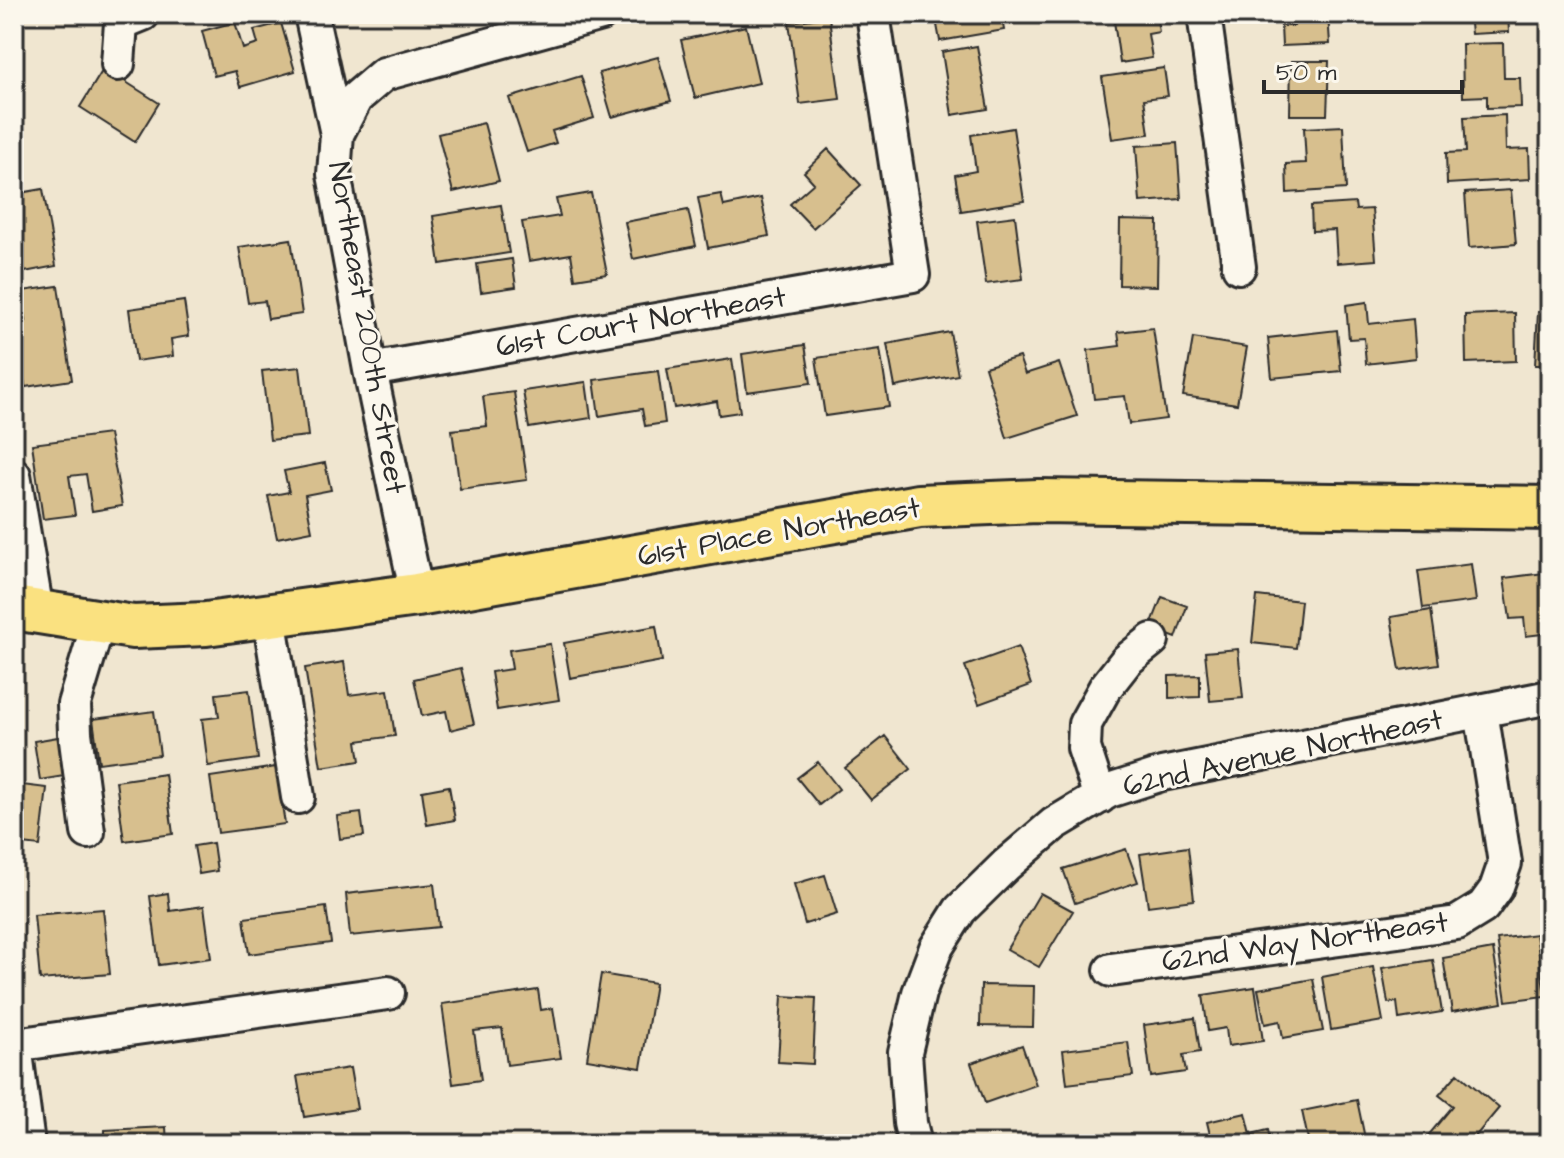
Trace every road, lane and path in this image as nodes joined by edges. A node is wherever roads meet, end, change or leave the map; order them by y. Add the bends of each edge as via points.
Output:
1 (143, 14) edge
2 (311, 14) edge
3 (601, 14) edge
4 (873, 14) edge
5 (1204, 14) edge
6 (118, 64) dead end
7 (337, 134) junction
8 (1239, 267) dead end
9 (370, 370) junction
10 (14, 475) edge
11 (1550, 508) edge
12 (417, 595) junction
13 (25, 610) edge
14 (269, 616) junction
15 (99, 621) junction
16 (1152, 640) dead end
17 (1550, 697) edge
18 (1481, 711) junction
19 (298, 797) dead end
20 (1100, 797) junction
21 (88, 832) dead end
22 (1111, 970) dead end
23 (388, 993) dead end
24 (14, 1045) edge
25 (28, 1144) edge
26 (915, 1144) edge

1 - 6 street via 121,23
2 - 7 street, Northeast 200th Street
3 - 7 street via 384,74 356,98
4 - 9 street, 61st Court Northeast via 913,275
5 - 8 street
7 - 9 street, Northeast 200th Street via 334,174
9 - 12 street, Northeast 200th Street
10 - 13 street
11 - 12 main road, 61st Place Northeast via 1038,501 919,506
12 - 14 main road, 61st Place Northeast
13 - 15 main road, 61st Place Northeast
14 - 15 main road, 61st Place Northeast via 133,627
14 - 19 street
15 - 21 street via 74,704
16 - 20 street via 1127,660 1085,724 1084,748
17 - 18 street, 62nd Avenue Northeast
18 - 20 street, 62nd Avenue Northeast via 1162,774
18 - 22 street, 62nd Way Northeast via 1505,863 1483,907 1457,923
20 - 26 street, 62nd Avenue Northeast via 1054,824 1006,865 960,910 936,948 905,1052
23 - 24 street
24 - 25 street

